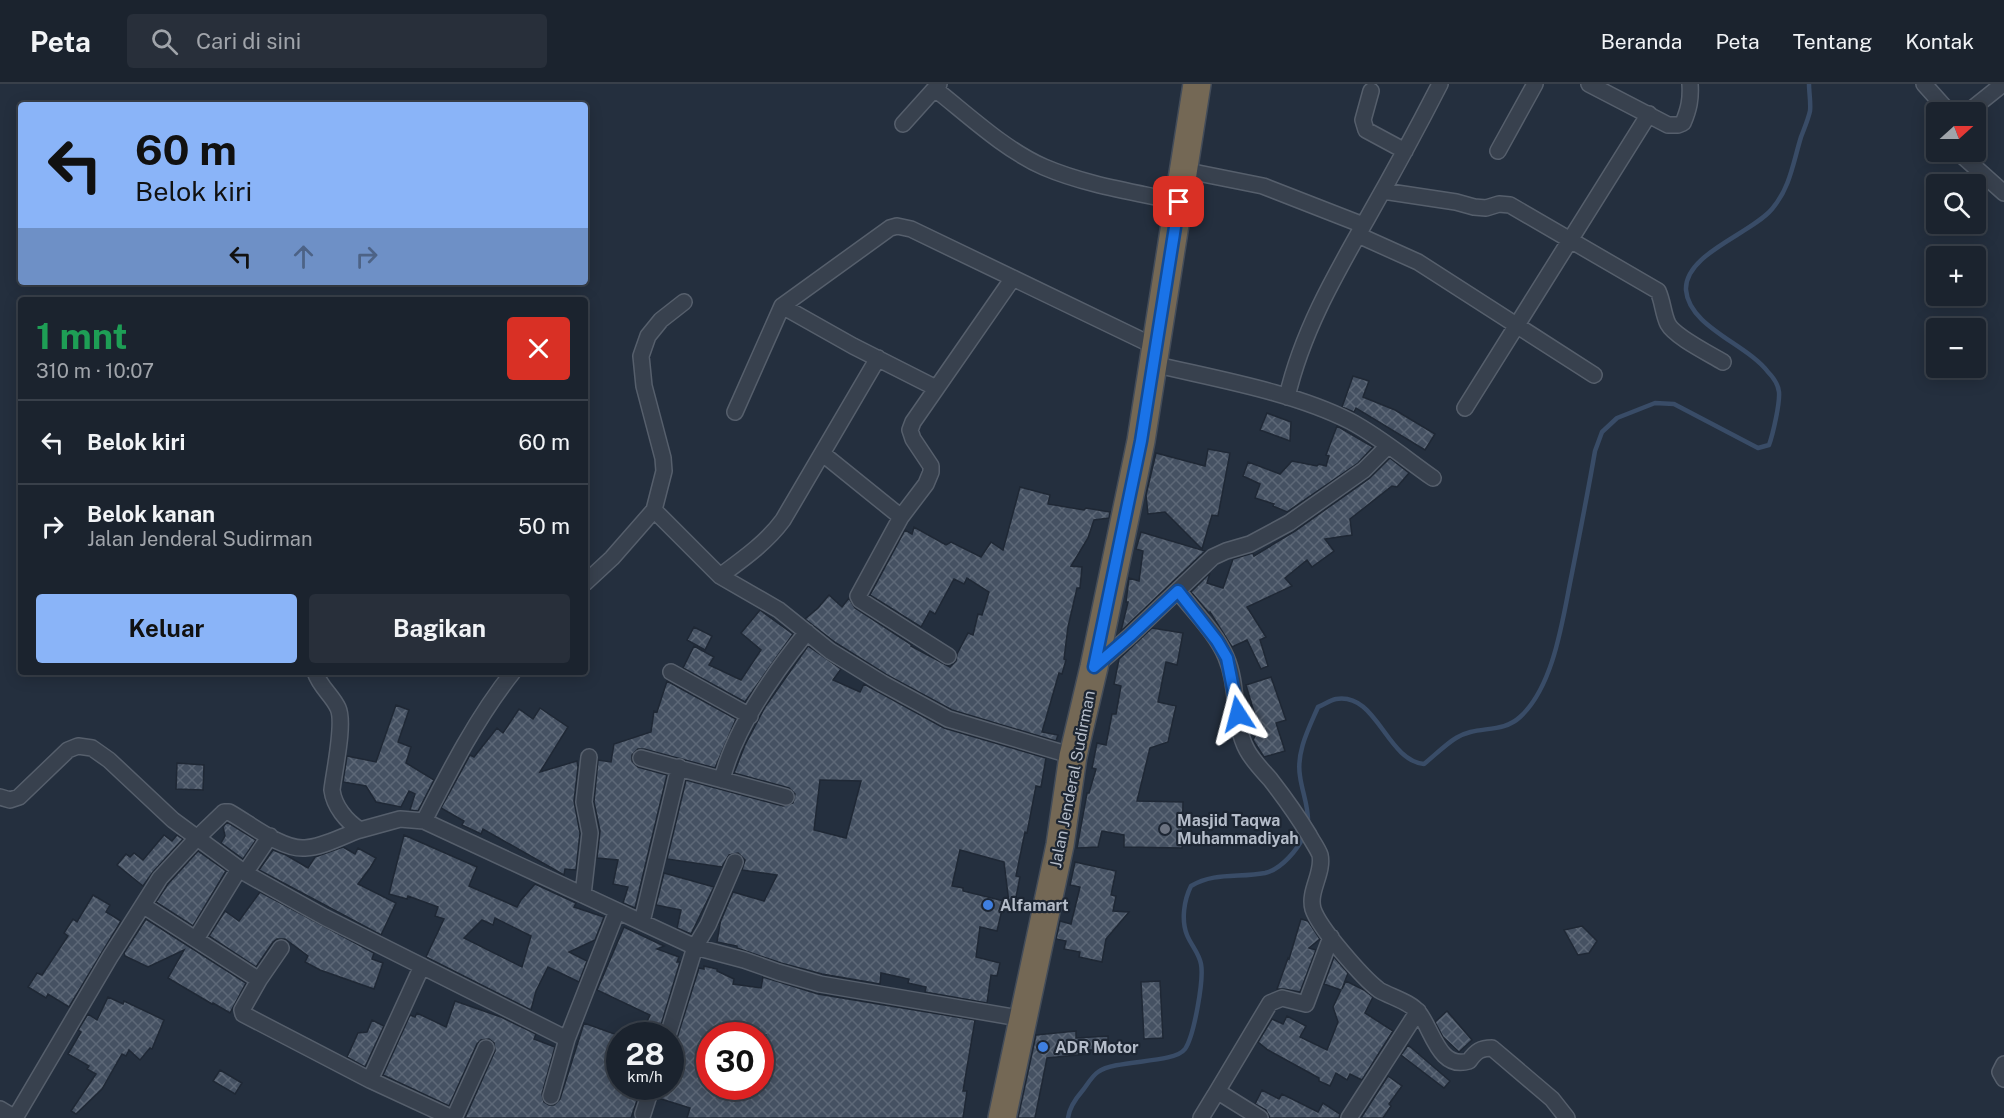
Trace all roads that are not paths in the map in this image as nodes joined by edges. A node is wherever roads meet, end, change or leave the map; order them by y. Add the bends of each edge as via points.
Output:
1 (1197, 84) edge
2 (1440, 84) edge
3 (1535, 84) edge
4 (1589, 84) edge
5 (1690, 84) edge
6 (1924, 84) edge
7 (2003, 84) edge
8 (937, 86) edge
9 (1371, 91) dead end
10 (1941, 102) edge
11 (1980, 102) edge
12 (1649, 114) junction
13 (903, 124) dead end
14 (1406, 151) junction
15 (1498, 151) dead end
16 (1969, 162) edge
17 (1184, 170) junction
18 (1383, 191) junction
19 (2004, 193) edge
20 (1179, 202) junction
21 (1360, 230) junction
22 (1570, 239) junction
23 (1013, 278) junction
24 (684, 302) dead end
25 (782, 306) junction
26 (1516, 326) junction
27 (1154, 355) junction
28 (878, 358) junction
29 (1723, 362) dead end
30 (1594, 375) dead end
31 (936, 388) junction
32 (1287, 397) junction
33 (1465, 408) dead end
34 (735, 412) dead end
35 (1388, 446) junction
36 (823, 454) junction
37 (1433, 478) dead end
38 (654, 510) junction
39 (901, 517) junction
40 (720, 576) junction
41 (588, 581) edge
42 (1178, 591) junction
43 (807, 632) junction
44 (948, 656) dead end
45 (1094, 667) junction
46 (671, 672) dead end
47 (316, 675) edge
48 (511, 675) edge
49 (750, 716) junction
50 (1073, 756) junction
51 (589, 757) dead end
52 (641, 758) dead end
53 (679, 767) junction
54 (722, 780) junction
55 (0, 797) edge
56 (786, 797) dead end
57 (424, 821) junction
58 (360, 830) junction
59 (270, 836) junction
60 (197, 838) junction
61 (735, 862) dead end
62 (242, 871) junction
63 (583, 895) junction
64 (144, 906) junction
65 (617, 911) junction
66 (642, 922) junction
67 (1331, 937) junction
68 (196, 939) junction
69 (695, 947) junction
70 (281, 948) dead end
71 (422, 966) junction
72 (259, 980) junction
73 (1418, 1011) junction
74 (1024, 1019) junction
75 (672, 1022) edge
76 (567, 1039) junction
77 (486, 1048) dead end
78 (2004, 1064) edge
79 (2004, 1079) edge
80 (370, 1080) junction
81 (1215, 1095) junction
82 (551, 1096) dead end
83 (648, 1100) edge
84 (0, 1109) edge
85 (643, 1114) dead end
86 (15, 1118) edge
87 (453, 1118) edge
88 (1002, 1118) edge
89 (1201, 1118) edge
90 (1260, 1118) edge
91 (1349, 1118) edge
92 (1567, 1118) edge

1 - 17 highway, Jalan Jenderal Sudirman
2 - 14 street
3 - 15 street
4 - 12 street
5 - 12 street via 1691,99 1683,123 1668,125
6 - 10 street
7 - 11 street
8 - 13 street
8 - 20 street via 1003,142 1042,166 1105,186
9 - 14 street via 1363,120 1366,130
12 - 22 street
14 - 18 street
16 - 19 street
17 - 20 highway, Jalan Jenderal Sudirman
17 - 21 street via 1263,186
18 - 21 street
18 - 22 street via 1474,207 1510,205
20 - 27 highway, Jalan Jenderal Sudirman
21 - 26 street via 1418,261
21 - 32 street via 1318,308
22 - 26 street
22 - 29 street via 1658,291 1668,324 1676,333
23 - 25 street via 897,226
23 - 27 street
23 - 31 street
24 - 38 street via 648,336 641,356 644,386 663,458 664,471
25 - 28 street
25 - 34 street
26 - 30 street
26 - 33 street
27 - 32 street
27 - 45 highway, Jalan Jenderal Sudirman via 1141,441
28 - 31 street
28 - 36 street
31 - 39 street via 910,430 931,472
32 - 35 street via 1350,421
35 - 37 street
35 - 42 street via 1364,470 1290,523 1214,557
36 - 39 street
36 - 40 street via 774,533
38 - 40 street
38 - 41 street
39 - 44 street via 858,596
40 - 43 street via 779,610
42 - 45 street
42 - 67 street via 1227,658 1240,734 1248,752 1296,812 1320,855 1313,909
43 - 49 street
43 - 50 street via 839,656 948,718
45 - 50 highway, Jalan Jenderal Sudirman
46 - 49 street
47 - 58 street via 341,720 333,796 342,813
48 - 57 street via 450,771
49 - 54 street via 727,760
50 - 74 highway, Jalan Jenderal Sudirman via 1060,845
51 - 63 street via 584,802 590,833
52 - 53 street
53 - 54 street
53 - 66 street
54 - 56 street
55 - 60 street via 19,797 68,750 78,746 92,748
57 - 58 street via 400,819
57 - 63 street
58 - 59 street via 303,848
59 - 60 street via 224,812
59 - 62 street
60 - 62 street
60 - 64 street via 160,878
61 - 69 street
62 - 68 street
62 - 71 street
63 - 65 street
64 - 68 street
64 - 86 street
65 - 66 street
65 - 76 street
66 - 69 street
67 - 73 street via 1377,988
67 - 81 street via 1306,1004 1282,998 1270,1003
68 - 72 street
69 - 74 street via 820,984
69 - 75 street
70 - 72 street
71 - 76 street
71 - 80 street
72 - 80 street via 242,1010 247,1017
73 - 91 street
73 - 92 street via 1445,1057 1461,1063 1483,1048 1492,1048 1552,1099
74 - 88 highway, Jalan Jenderal Sudirman
76 - 82 street
77 - 87 street
78 - 79 street via 2000,1072
80 - 87 street
81 - 89 street
81 - 90 street via 1225,1096
83 - 85 street
84 - 86 street

